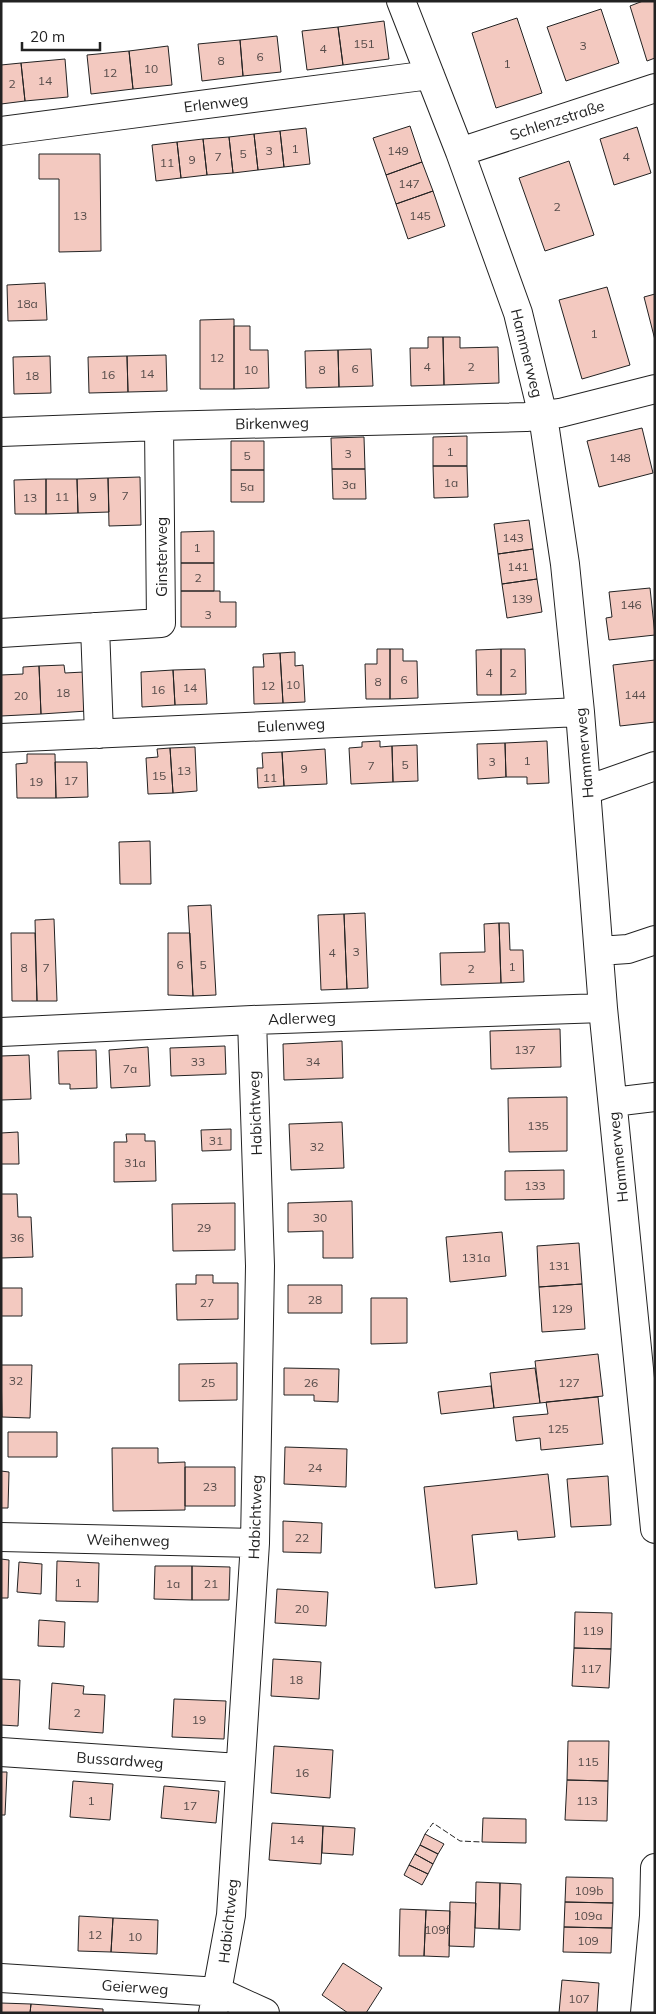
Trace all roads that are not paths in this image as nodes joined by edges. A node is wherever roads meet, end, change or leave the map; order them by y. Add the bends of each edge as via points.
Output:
1 (401, 1) edge
2 (430, 75) junction
3 (655, 88) edge
4 (1, 131) edge
5 (460, 152) junction
6 (655, 390) edge
7 (543, 416) junction
8 (159, 426) junction
9 (1, 432) edge
10 (95, 627) junction
11 (1, 633) edge
12 (580, 712) junction
13 (99, 734) junction
14 (1, 738) edge
15 (655, 766) edge
16 (587, 790) junction
17 (655, 940) edge
18 (599, 951) junction
19 (603, 1008) junction
20 (252, 1020) junction
21 (1, 1032) edge
22 (655, 1097) edge
23 (613, 1102) junction
24 (647, 1361) edge
25 (655, 1529) edge
26 (1, 1538) edge
27 (255, 1543) junction
28 (1, 1752) edge
29 (239, 1768) junction
30 (655, 1868) edge
31 (1, 1978) edge
32 (216, 2002) edge
33 (265, 2013) edge
34 (646, 2013) edge

1 - 2 street, Hammerweg
2 - 4 street, Erlenweg
2 - 5 street, Hammerweg
3 - 5 street, Schlenzstraße
5 - 7 street, Hammerweg via 518,313
6 - 7 street, Birkenweg
7 - 8 street, Birkenweg
7 - 12 street, Hammerweg via 565,564
8 - 9 street, Birkenweg
8 - 10 street, Ginsterweg via 161,623
10 - 11 street, Ginsterweg
10 - 13 street
12 - 13 street, Eulenweg
12 - 16 street, Hammerweg
13 - 14 street, Eulenweg
15 - 16 street
16 - 18 street, Hammerweg
17 - 18 street via 628,949
18 - 19 street, Hammerweg
19 - 20 street, Adlerweg
19 - 23 street, Hammerweg
20 - 21 street, Adlerweg
20 - 27 street, Habichtweg via 260,1266
22 - 23 street
23 - 24 street, Hammerweg
24 - 25 street, Hammerweg
26 - 27 street, Weihenweg
27 - 29 street, Habichtweg
28 - 29 street, Bussardweg
29 - 32 street, Habichtweg via 231,1915
30 - 34 street
31 - 32 street, Geierweg
32 - 33 street, Geierweg

